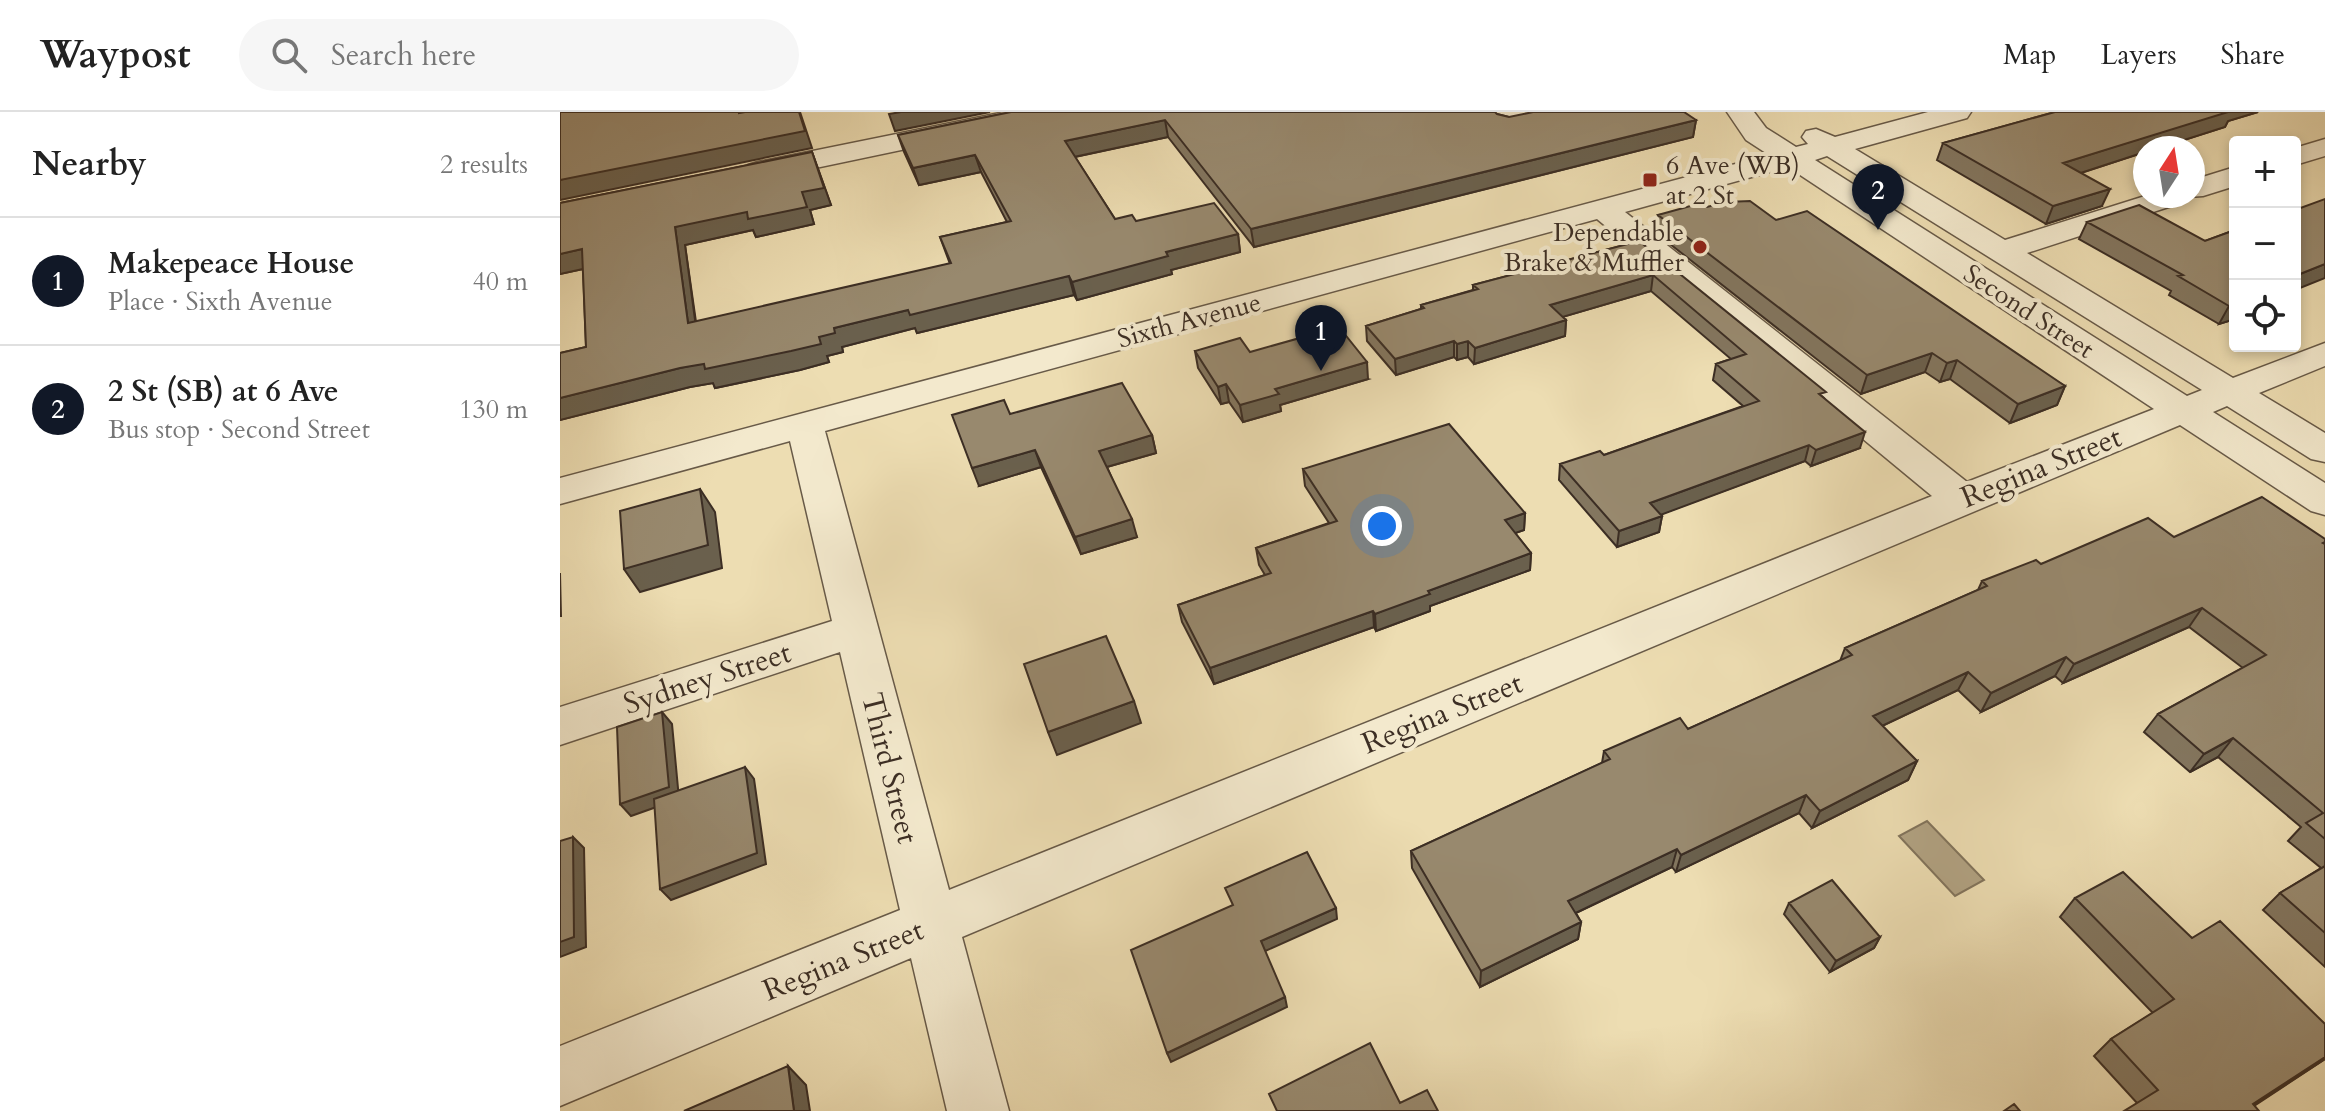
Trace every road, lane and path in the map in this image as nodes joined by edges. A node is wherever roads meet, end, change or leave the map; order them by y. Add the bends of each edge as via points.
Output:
1 (1044, 112) edge
2 (1495, 112) edge
3 (1557, 112) edge
4 (1740, 112) edge
5 (1958, 112) edge
6 (1778, 117) edge
7 (1831, 146) junction
8 (2325, 147) edge
9 (2301, 155) edge
10 (1791, 156) junction
11 (732, 176) edge
12 (2229, 178) edge
13 (2205, 186) edge
14 (1602, 208) junction
15 (2136, 208) edge
16 (2002, 251) junction
17 (2325, 354) edge
18 (2231, 393) junction
19 (2184, 411) junction
20 (805, 425) junction
21 (2325, 450) edge
22 (560, 491) edge
23 (1962, 499) junction
24 (2325, 502) edge
25 (855, 630) junction
26 (560, 726) edge
27 (929, 925) junction
28 (560, 1076) edge
29 (978, 1111) edge

1 - 11 street
2 - 3 street via 1509,123
4 - 10 street, Second Street via 1756,134
5 - 7 street, Sixth Avenue
6 - 7 street, Second Street
7 - 10 street, Sixth Avenue
7 - 16 street, Second Street
8 - 9 street
10 - 14 street, Sixth Avenue
10 - 19 street, Second Street
12 - 13 street
14 - 20 street, Sixth Avenue
14 - 23 street
15 - 16 street
16 - 18 street, Second Street
17 - 18 street, Regina Street
18 - 19 street, Regina Street
18 - 21 street, Second Street
19 - 23 street, Regina Street
19 - 24 street, Second Street
20 - 22 street, Sixth Avenue
20 - 25 street, Third Street
23 - 27 street, Regina Street
25 - 26 street, Sydney Street
25 - 27 street, Third Street
27 - 28 street, Regina Street
27 - 29 street, Third Street

